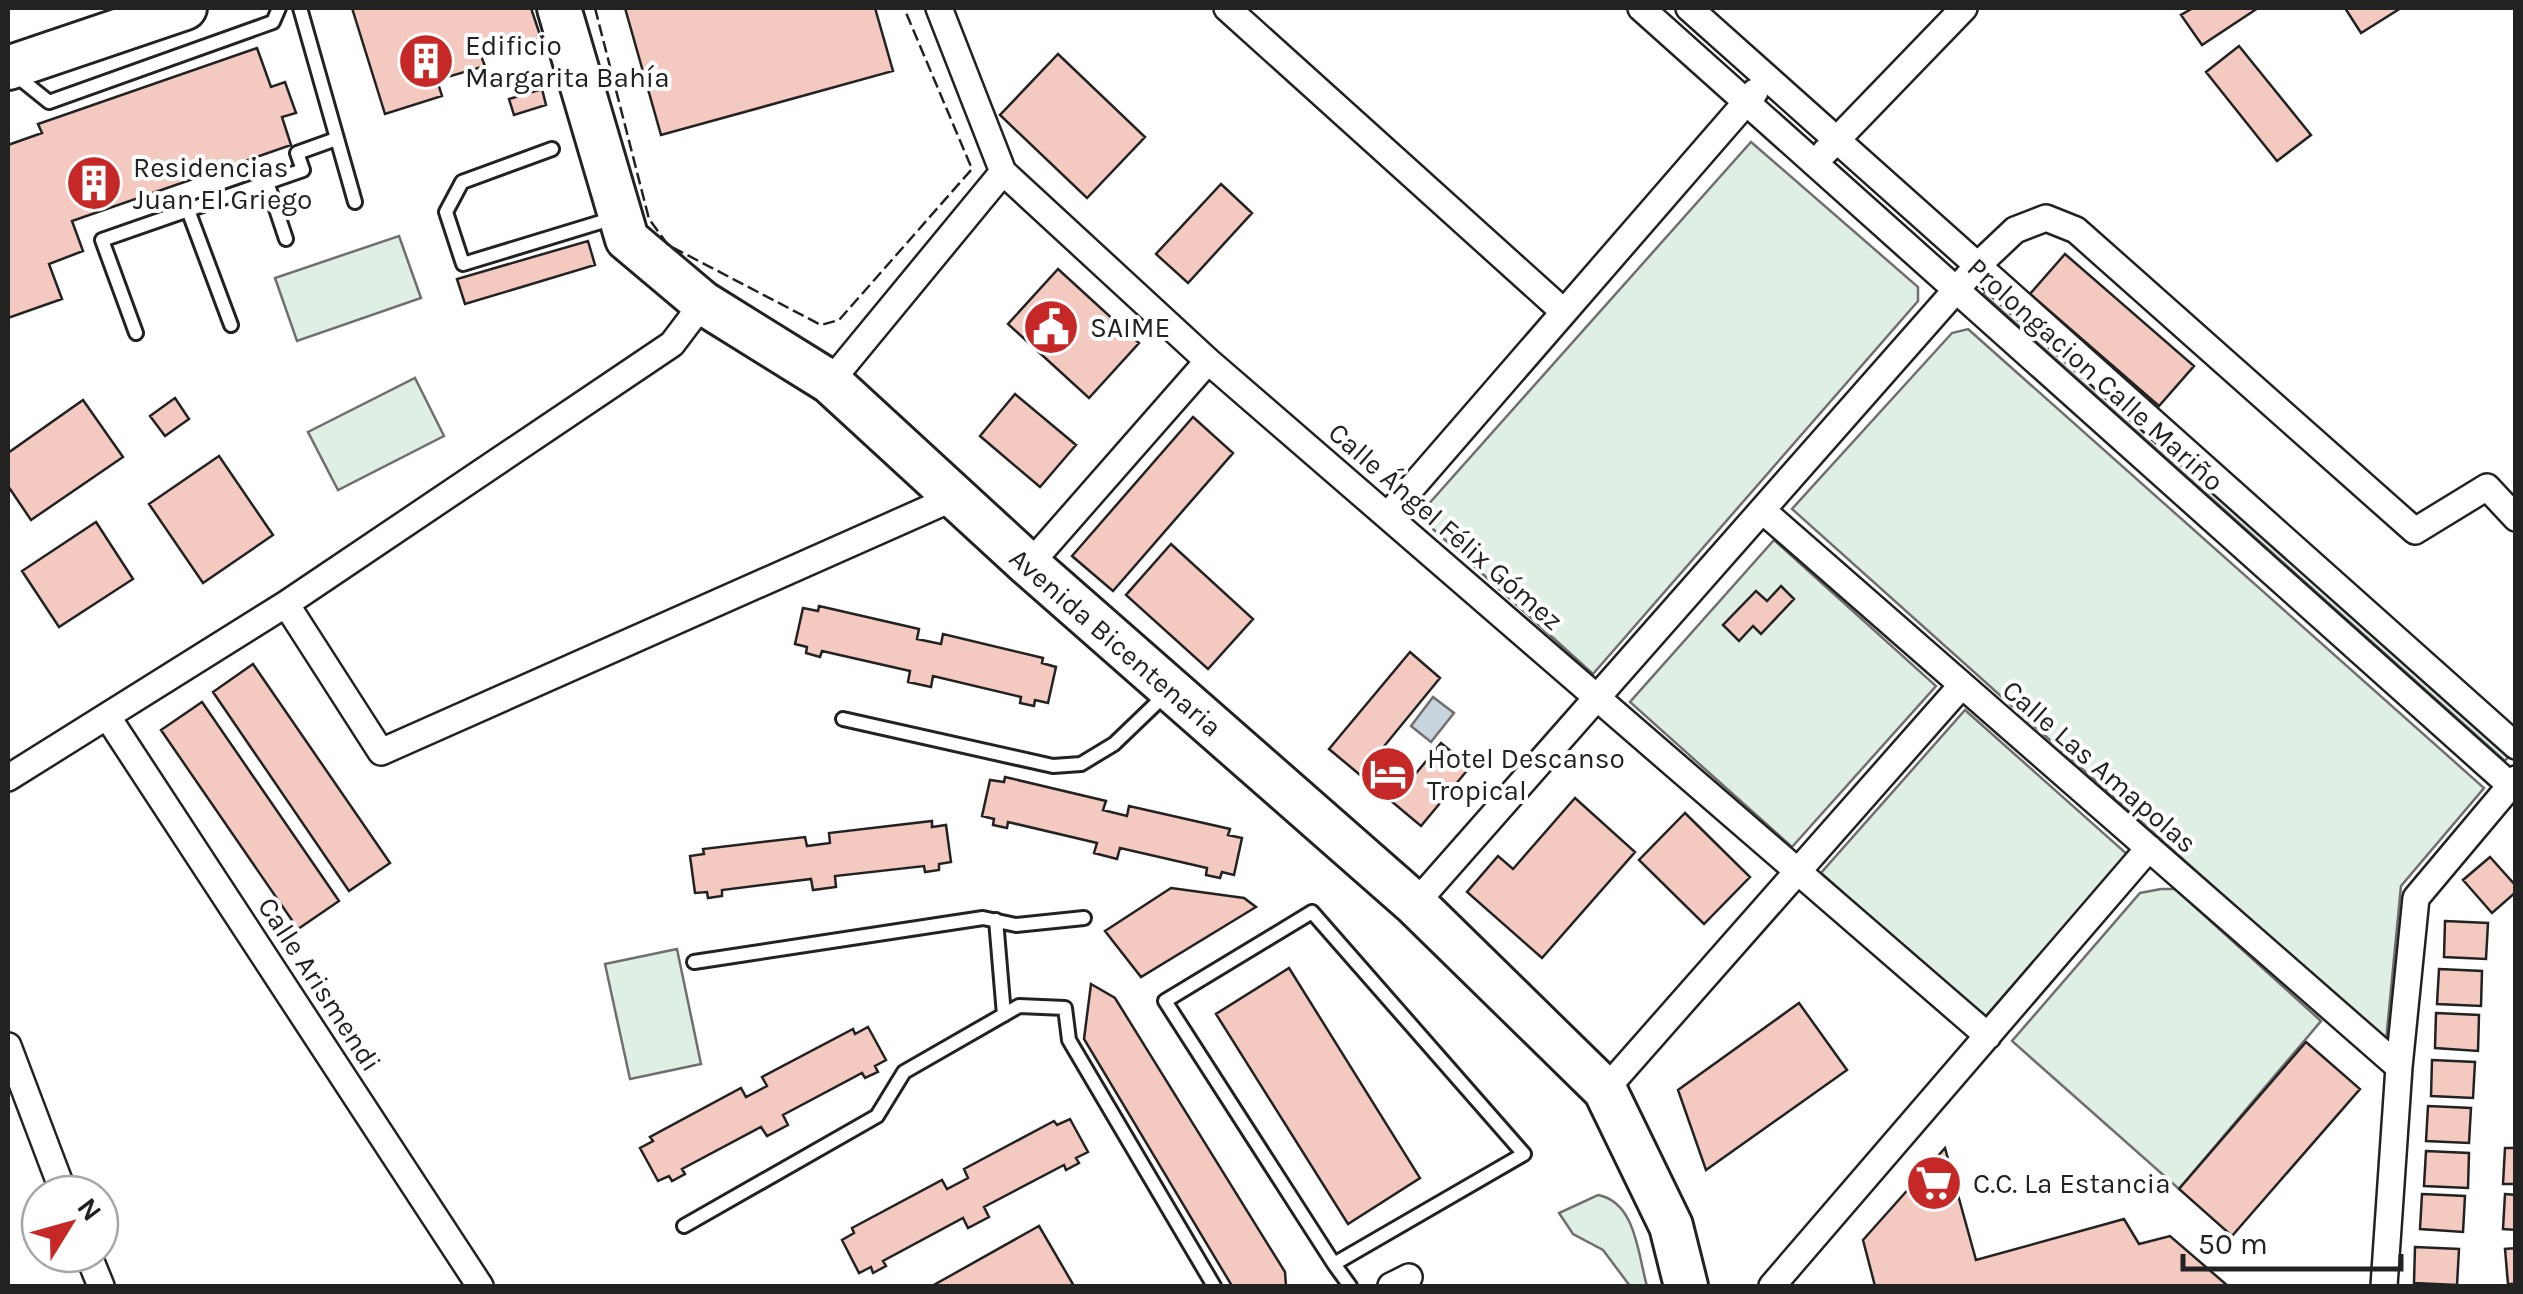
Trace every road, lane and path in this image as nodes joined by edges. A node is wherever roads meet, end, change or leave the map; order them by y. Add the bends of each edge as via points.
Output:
1 (97, 8) edge
2 (185, 8) edge
3 (278, 8) edge
4 (300, 8) edge
5 (560, 8) edge
6 (940, 8) edge
7 (1228, 8) edge
8 (1641, 8) edge
9 (1689, 8) edge
10 (1706, 8) edge
11 (1964, 8) edge
12 (8, 38) edge
13 (8, 68) edge
14 (1768, 78) junction
15 (1747, 102) junction
16 (336, 139) junction
17 (1837, 140) junction
18 (552, 150) dead end
19 (1815, 163) junction
20 (1003, 172) junction
21 (267, 182) junction
22 (355, 202) dead end
23 (188, 210) junction
24 (620, 216) junction
25 (286, 239) dead end
26 (1978, 266) junction
27 (1956, 290) junction
28 (704, 303) junction
29 (1564, 312) junction
30 (231, 325) dead end
31 (136, 333) dead end
32 (1208, 362) junction
33 (830, 382) junction
34 (954, 498) junction
35 (1762, 510) junction
36 (1388, 515) junction
37 (2516, 518) edge
38 (1029, 565) junction
39 (286, 604) junction
40 (1962, 685) junction
41 (1170, 690) junction
42 (1597, 698) junction
43 (107, 716) junction
44 (843, 719) dead end
45 (2516, 746) edge
46 (8, 778) edge
47 (2513, 782) edge
48 (2148, 848) junction
49 (1796, 870) junction
50 (1414, 904) junction
51 (1084, 918) dead end
52 (996, 920) junction
53 (694, 962) dead end
54 (1004, 1015) junction
55 (1988, 1036) junction
56 (8, 1046) edge
57 (2398, 1067) junction
58 (1605, 1090) junction
59 (56, 1174) edge
60 (684, 1226) dead end
61 (1334, 1264) junction
62 (1781, 1282) edge
63 (480, 1286) edge
64 (1214, 1286) edge
65 (1350, 1286) edge
66 (1686, 1286) edge
67 (2384, 1286) edge

1 - 12 main road
2 - 13 main road
3 - 13 lane via 274,22 48,102
4 - 16 lane
5 - 24 main road, Avenida Bicentenaria
6 - 20 street, Calle Ángel Félix Gómez
7 - 29 street
8 - 15 street, Prolongacion Calle Mariño
9 - 14 street, Prolongacion Calle Mariño
10 - 14 street
11 - 17 street
14 - 15 street
14 - 17 street, Prolongacion Calle Mariño
15 - 19 street, Prolongacion Calle Mariño
15 - 29 street
16 - 21 lane via 297,153 303,170
16 - 22 lane
17 - 19 street
17 - 26 street, Prolongacion Calle Mariño
18 - 24 lane via 462,182 446,212 463,264
19 - 27 street, Prolongacion Calle Mariño
20 - 32 street, Calle Ángel Félix Gómez
20 - 33 street
21 - 23 lane
21 - 25 lane
23 - 30 lane
23 - 31 lane via 102,240
24 - 28 main road, Avenida Bicentenaria via 628,239
26 - 27 street
26 - 37 street via 2015,230 2046,218 2076,230 2416,532 2487,487
26 - 45 street, Prolongacion Calle Mariño
27 - 35 street
27 - 47 street, Prolongacion Calle Mariño
28 - 33 main road, Avenida Bicentenaria
28 - 39 street via 672,344
29 - 36 street
32 - 36 street, Calle Ángel Félix Gómez
32 - 38 street
33 - 34 main road, Avenida Bicentenaria
34 - 38 main road, Avenida Bicentenaria
34 - 39 street via 381,752
35 - 40 street, Calle Las Amapolas
35 - 42 street
36 - 42 street, Calle Ángel Félix Gómez
38 - 41 main road, Avenida Bicentenaria
39 - 43 street
40 - 48 street, Calle Las Amapolas
40 - 49 street
41 - 44 lane via 1114,744 1081,764 1053,766
41 - 50 main road, Avenida Bicentenaria
42 - 49 street, Calle Ángel Félix Gómez
42 - 50 street
43 - 46 street
43 - 63 street, Calle Arismendi
47 - 57 street via 2416,898
48 - 55 street
48 - 57 street, Calle Las Amapolas
49 - 55 street, Calle Ángel Félix Gómez
49 - 58 street
50 - 58 main road, Avenida Bicentenaria
51 - 52 lane
52 - 53 lane
52 - 54 lane
54 - 60 lane via 904,1072 877,1116
54 - 64 lane via 1019,1006 1065,1008 1069,1040
55 - 62 street
56 - 59 street
57 - 67 street
58 - 66 main road, Avenida Bicentenaria via 1670,1226
61 - 61 lane via 1165,1002 1312,912 1524,1154
61 - 65 lane

